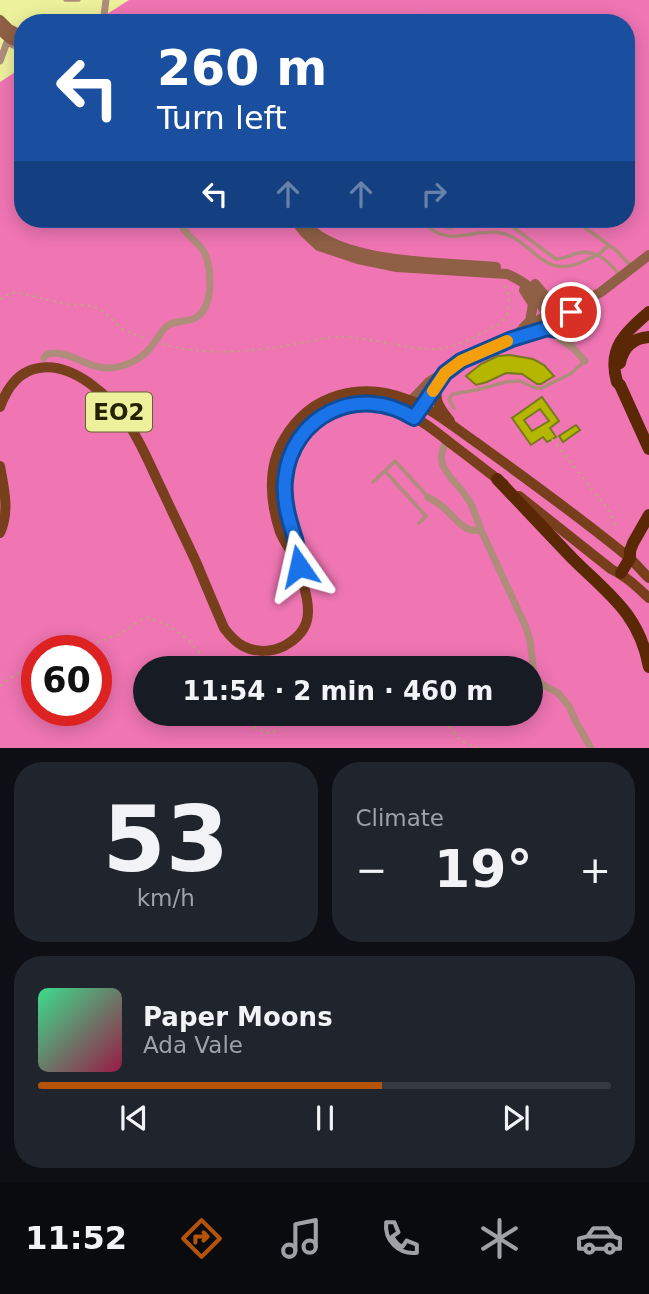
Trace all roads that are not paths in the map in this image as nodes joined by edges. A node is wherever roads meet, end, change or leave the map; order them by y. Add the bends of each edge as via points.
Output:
1 (65, 0) edge
2 (79, 0) edge
3 (0, 20) edge
4 (14, 32) edge
5 (5, 36) edge
6 (0, 61) edge
7 (183, 228) edge
8 (301, 228) edge
9 (310, 228) edge
10 (431, 228) edge
11 (514, 228) edge
12 (585, 228) edge
13 (609, 245) junction
14 (649, 255) edge
15 (598, 256) junction
16 (634, 268) junction
17 (485, 272) junction
18 (621, 278) junction
19 (649, 312) edge
20 (556, 315) junction
21 (551, 329) junction
22 (515, 335) junction
23 (649, 337) edge
24 (572, 347) junction
25 (44, 358) dead end
26 (585, 361) joint
27 (442, 377) junction
28 (620, 385) junction
29 (416, 403) junction
30 (0, 407) edge
31 (454, 408) dead end
32 (409, 415) junction
33 (456, 429) junction
34 (447, 440) junction
35 (649, 449) edge
36 (0, 467) edge
37 (385, 471) junction
38 (497, 479) junction
39 (373, 482) dead end
40 (428, 497) joint
41 (649, 514) edge
42 (419, 523) dead end
43 (481, 530) junction
44 (0, 533) edge
45 (630, 558) junction
46 (299, 566) junction
47 (621, 573) junction
48 (649, 578) edge
49 (649, 598) edge
50 (649, 667) edge
51 (591, 748) edge

1 - 2 lane
3 - 4 street
5 - 6 street
7 - 25 street via 204,251 209,269 209,298 196,318 167,326 138,359 126,365 95,367 53,353
8 - 17 street via 319,246 350,257 388,266
9 - 20 street via 329,242 381,257 512,270 532,282
10 - 15 lane via 448,236 502,233 556,267
11 - 15 lane via 556,259 586,251
12 - 13 lane
13 - 15 lane
13 - 16 lane
14 - 16 street
15 - 18 lane
16 - 18 street
17 - 20 street via 520,280 542,308
17 - 22 street via 516,283 531,299 531,318
18 - 20 street via 571,312
19 - 28 highway via 617,347 614,369
20 - 21 street via 559,330
20 - 21 street via 544,323
20 - 22 street
20 - 24 street
21 - 22 street
21 - 24 street
22 - 27 street via 461,361
23 - 28 highway via 624,351
24 - 26 street
26 - 31 lane via 542,388 506,382 453,394 449,399
27 - 29 street
27 - 33 main road via 437,400
28 - 35 highway
29 - 32 street
29 - 33 main road, ΕΟ2
29 - 46 main road, ΕΟ2 via 382,392 342,394 308,411 284,437 272,470 273,501 281,534
30 - 46 main road, ΕΟ2 via 8,388 20,376 32,369 53,367 78,376 113,405 147,458 224,628 241,645 273,650 287,645 301,631 309,608
32 - 34 main road, ΕΟ2
32 - 46 main road, ΕΟ2 via 381,405 344,406 325,414 299,437 289,458 284,493
33 - 45 main road, ΕΟ2
34 - 38 main road, ΕΟ2
34 - 43 street via 442,463 468,499
36 - 44 main road via 6,513
37 - 39 lane
37 - 40 lane via 396,461
37 - 42 lane via 426,516
38 - 47 main road, ΕΟ2
38 - 50 highway via 626,611 640,634
40 - 43 street via 463,527
41 - 45 highway
43 - 51 street via 525,625 534,674 569,706
45 - 47 highway
45 - 48 main road, ΕΟ2
47 - 49 main road, ΕΟ2

